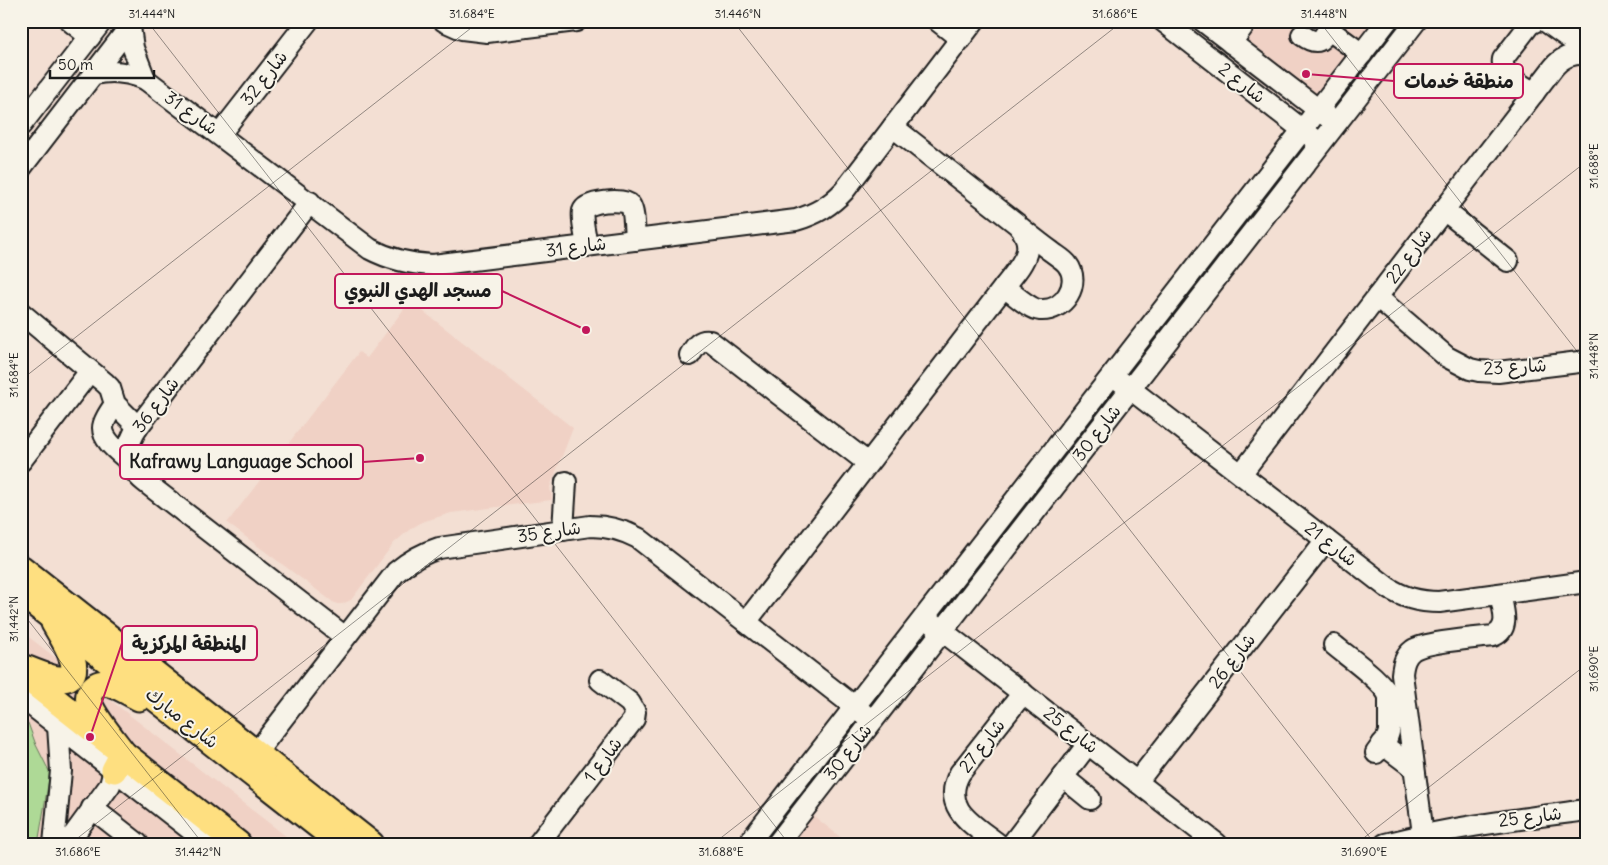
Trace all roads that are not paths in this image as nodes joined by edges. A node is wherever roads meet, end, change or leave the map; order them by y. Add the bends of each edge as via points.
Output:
1 (70, 21) edge
2 (308, 21) edge
3 (444, 21) edge
4 (576, 21) edge
5 (938, 21) edge
6 (974, 21) edge
7 (1163, 21) edge
8 (1203, 21) edge
9 (1247, 21) edge
10 (1387, 21) edge
11 (1416, 21) edge
12 (1536, 21) edge
13 (1545, 21) edge
14 (132, 24) edge
15 (1330, 25) edge
16 (96, 29) edge
17 (1302, 35) dead end
18 (960, 39) junction
19 (1231, 43) junction
20 (1587, 50) edge
21 (1362, 54) junction
22 (1587, 54) edge
23 (94, 74) junction
24 (145, 79) junction
25 (1534, 93) junction
26 (1318, 110) junction
27 (1336, 124) junction
28 (21, 125) edge
29 (893, 127) junction
30 (1303, 130) junction
31 (220, 134) junction
32 (1321, 144) junction
33 (21, 168) edge
34 (310, 202) junction
35 (1444, 210) junction
36 (1017, 224) junction
37 (635, 240) junction
38 (587, 246) junction
39 (1508, 261) dead end
40 (1004, 287) junction
41 (1377, 297) junction
42 (21, 314) edge
43 (690, 355) dead end
44 (1587, 361) edge
45 (90, 371) junction
46 (1113, 375) junction
47 (1131, 389) junction
48 (115, 404) junction
49 (138, 427) junction
50 (21, 461) edge
51 (130, 462) junction
52 (868, 463) junction
53 (1241, 474) junction
54 (566, 482) dead end
55 (563, 530) junction
56 (1326, 540) junction
57 (21, 568) edge
58 (1587, 582) edge
59 (21, 593) edge
60 (1500, 594) junction
61 (49, 614) junction
62 (925, 617) junction
63 (746, 622) junction
64 (943, 631) junction
65 (345, 637) junction
66 (1334, 645) dead end
67 (21, 667) edge
68 (21, 673) edge
69 (600, 680) dead end
70 (1023, 693) junction
71 (21, 697) edge
72 (855, 707) junction
73 (873, 720) junction
74 (186, 722) junction
75 (58, 726) junction
76 (1088, 744) junction
77 (256, 753) junction
78 (119, 762) junction
79 (1414, 768) junction
80 (1063, 777) junction
81 (1137, 782) junction
82 (1090, 798) dead end
83 (92, 808) junction
84 (1587, 810) edge
85 (1423, 834) junction
86 (54, 844) edge
87 (68, 844) edge
88 (138, 844) edge
89 (209, 844) edge
90 (238, 844) edge
91 (342, 844) edge
92 (371, 844) edge
93 (538, 844) edge
94 (748, 844) edge
95 (777, 844) edge
96 (998, 844) edge
97 (1012, 844) edge
98 (1217, 844) edge
99 (1385, 844) edge

1 - 16 street
2 - 31 street, شارع 32
3 - 4 street via 479,32
5 - 18 street
6 - 18 street, شارع 31
7 - 30 street, شارع 2
8 - 19 street, شارع 2
9 - 19 street
10 - 21 street, شارع 30
11 - 27 street, شارع 30
12 - 25 street via 1502,59 1508,74
13 - 20 street
14 - 23 street
14 - 24 street via 133,48
15 - 17 street via 1318,41 1311,42
15 - 21 street
16 - 28 street
18 - 29 street, شارع 31
19 - 26 street, شارع 2
21 - 26 street, شارع 30
22 - 25 street, شارع 22 via 1574,54 1562,59
23 - 24 street, شارع 31 via 120,71
23 - 33 street
24 - 31 street, شارع 31
25 - 35 street, شارع 22
26 - 27 street, شارع 2
26 - 30 street, شارع 30
27 - 32 street, شارع 30
29 - 36 street
29 - 37 street, شارع 31 via 841,195 808,217
30 - 32 street, شارع 2
30 - 46 street, شارع 30
31 - 34 street, شارع 31
32 - 47 street, شارع 30
34 - 38 street, شارع 31 via 370,249 406,263 442,264
34 - 49 street, شارع 36
35 - 39 street
35 - 41 street, شارع 22
36 - 40 street via 1027,241 1027,254
36 - 40 street via 1066,263 1072,275 1071,289 1060,305 1040,310
37 - 38 street, شارع 31
37 - 38 street via 628,203 592,203 583,212
40 - 52 street
41 - 44 street, شارع 23 via 1447,357 1470,369 1498,372
41 - 53 street, شارع 22
42 - 45 street
43 - 52 street via 700,342 710,341
45 - 48 street via 110,388
45 - 50 street
46 - 47 street, شارع 21
46 - 62 street, شارع 30
47 - 53 street, شارع 21
47 - 64 street, شارع 30
48 - 49 street
48 - 51 street via 103,429 108,441
49 - 51 street, شارع 36 via 130,443
51 - 65 street via 145,482
52 - 63 street
53 - 56 street, شارع 21
54 - 55 street
55 - 63 street, شارع 35 via 600,526 627,532
55 - 65 street, شارع 35 via 439,548 418,556 396,572
56 - 60 street, شارع 21 via 1387,587 1413,600 1439,602
56 - 81 street, شارع 26
57 - 77 main road
58 - 60 street, شارع 21
59 - 61 main road, شارع مبارك
60 - 79 street via 1505,622 1498,634 1425,646 1412,651 1404,662 1402,674
61 - 67 main road via 73,660 74,669 68,677 60,679
61 - 74 main road, شارع مبارك
62 - 64 street, شارع 25
62 - 72 street, شارع 30
63 - 72 street, شارع 35
64 - 70 street, شارع 25
64 - 73 street, شارع 30
65 - 77 street, شارع 35
66 - 79 street via 1388,692 1390,728 1379,748
68 - 78 main road
69 - 93 street, شارع 1 via 630,703 635,712 634,719
70 - 76 street, شارع 25
70 - 96 street, شارع 27 via 960,773 954,787 955,802 961,814
71 - 75 street
72 - 73 street, شارع 35
72 - 94 street, شارع 30
73 - 95 street, شارع 30
74 - 78 main road via 113,685 100,684 92,689 90,704
74 - 91 main road, شارع مبارك
75 - 78 street
75 - 86 street via 61,771
76 - 80 street
76 - 81 street, شارع 25
77 - 92 main road
78 - 83 street via 110,785
78 - 89 street
78 - 90 main road
79 - 85 street
80 - 82 street
80 - 97 street
81 - 98 street, شارع 25
83 - 87 street
83 - 88 street
84 - 85 street, شارع 25
85 - 99 street, شارع 25

